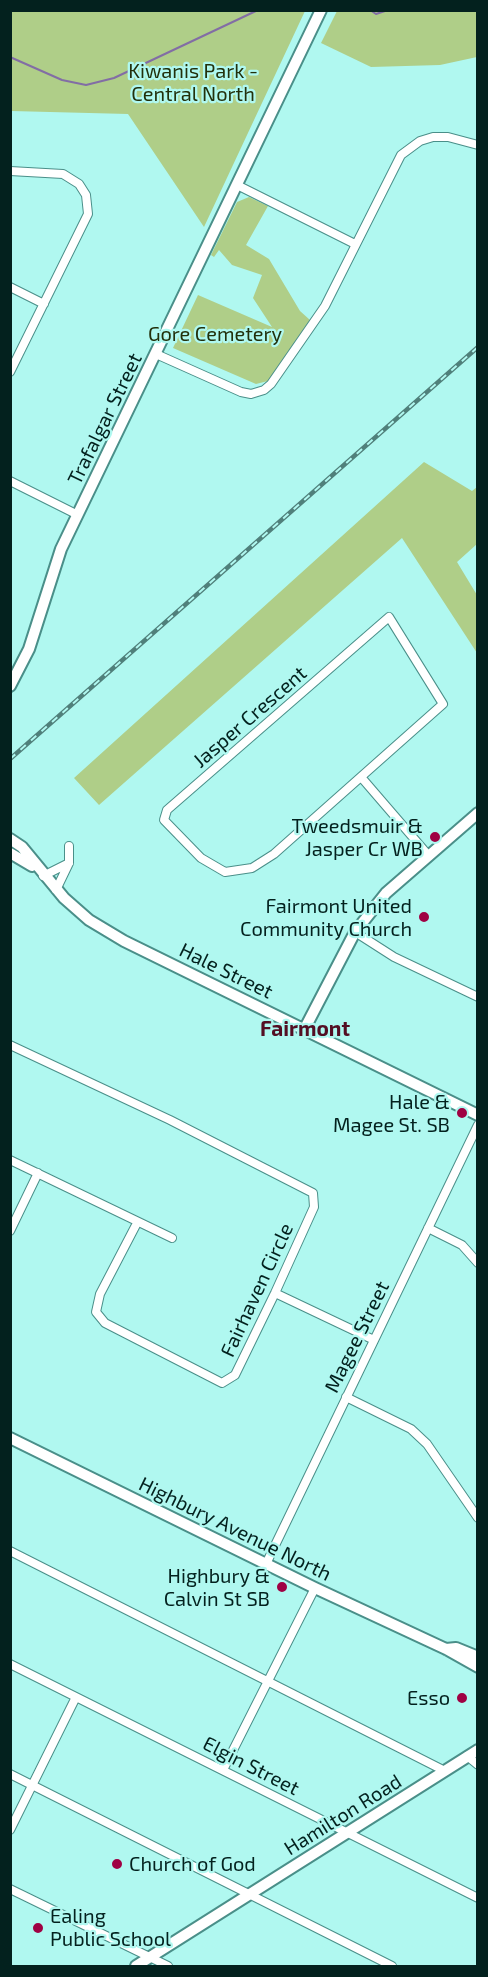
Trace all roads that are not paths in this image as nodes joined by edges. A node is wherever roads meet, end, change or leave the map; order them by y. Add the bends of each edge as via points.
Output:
1 (321, 10) edge
2 (477, 145) edge
3 (10, 171) edge
4 (237, 185) junction
5 (355, 244) junction
6 (10, 287) edge
7 (44, 304) junction
8 (156, 354) junction
9 (10, 372) edge
10 (10, 481) edge
11 (78, 515) junction
12 (10, 686) edge
13 (361, 777) junction
14 (477, 813) edge
15 (10, 839) edge
16 (69, 846) dead end
17 (10, 853) edge
18 (429, 856) junction
19 (69, 863) junction
20 (40, 873) junction
21 (56, 890) junction
22 (355, 932) junction
23 (477, 998) edge
24 (304, 1030) junction
25 (10, 1045) edge
26 (477, 1114) edge
27 (477, 1125) edge
28 (10, 1160) edge
29 (38, 1173) junction
30 (137, 1223) junction
31 (428, 1228) junction
32 (10, 1231) edge
33 (172, 1238) dead end
34 (477, 1263) edge
35 (275, 1293) junction
36 (374, 1340) junction
37 (346, 1397) junction
38 (10, 1438) edge
39 (477, 1518) edge
40 (10, 1551) edge
41 (266, 1564) junction
42 (315, 1588) junction
43 (446, 1649) junction
44 (477, 1657) edge
45 (10, 1664) edge
46 (477, 1667) edge
47 (267, 1680) junction
48 (76, 1697) junction
49 (477, 1750) edge
50 (467, 1756) junction
51 (477, 1765) edge
52 (223, 1770) junction
53 (445, 1771) junction
54 (10, 1774) edge
55 (33, 1786) junction
56 (10, 1830) edge
57 (347, 1833) junction
58 (10, 1889) edge
59 (250, 1895) junction
60 (477, 1898) edge
61 (150, 1958) junction
62 (136, 1966) edge
63 (168, 1966) edge
64 (392, 1966) edge

1 - 4 main road, Trafalgar Street
2 - 5 street via 434,137 408,149 395,163
3 - 7 street via 63,174 79,184 86,195 88,214
4 - 5 street
4 - 8 main road, Trafalgar Street
5 - 8 street via 325,306 264,390 242,392
6 - 7 street
7 - 9 street
8 - 11 main road, Trafalgar Street
10 - 11 street
11 - 12 main road, Trafalgar Street via 61,549 29,649
13 - 13 street, Jasper Crescent via 274,854 252,868 225,872 201,858 164,820 167,810 389,617 443,704
13 - 18 street
14 - 18 main road
15 - 20 main road, Hale Street via 22,847
16 - 19 street
17 - 20 main road, Hale Street
18 - 22 main road via 386,893
19 - 20 street
19 - 21 street
20 - 21 main road, Hale Street
21 - 24 main road, Hale Street via 89,920 124,941
22 - 23 street via 394,957
22 - 24 main road
24 - 26 main road, Hale Street
25 - 35 street, Fairhaven Circle via 313,1193 314,1207
27 - 31 street, Magee Street
28 - 29 street
29 - 30 street
29 - 32 street
30 - 33 street
30 - 35 street, Fairhaven Circle via 100,1294 96,1312 105,1323 208,1377 222,1383 235,1375
31 - 34 street via 462,1245
31 - 36 street, Magee Street
35 - 36 street
36 - 37 street, Magee Street
37 - 39 street via 411,1429 427,1444
37 - 41 street, Magee Street
38 - 41 main road, Highbury Avenue North
40 - 47 street
41 - 42 main road, Highbury Avenue North
42 - 43 main road, Highbury Avenue North
42 - 47 street
43 - 44 main road, Highbury Avenue North via 456,1648
43 - 46 main road, Highbury Avenue North
45 - 48 street, Elgin Street
47 - 52 street
47 - 53 street
48 - 52 street, Elgin Street
48 - 55 street
49 - 50 main road, Hamilton Road
50 - 51 street
50 - 53 main road, Hamilton Road
52 - 57 street, Elgin Street
53 - 57 main road, Hamilton Road
54 - 55 street
55 - 56 street
55 - 59 street
57 - 59 main road, Hamilton Road
57 - 60 street, Elgin Street
58 - 61 street
59 - 61 main road, Hamilton Road
59 - 64 street
61 - 62 main road, Hamilton Road
61 - 63 street

